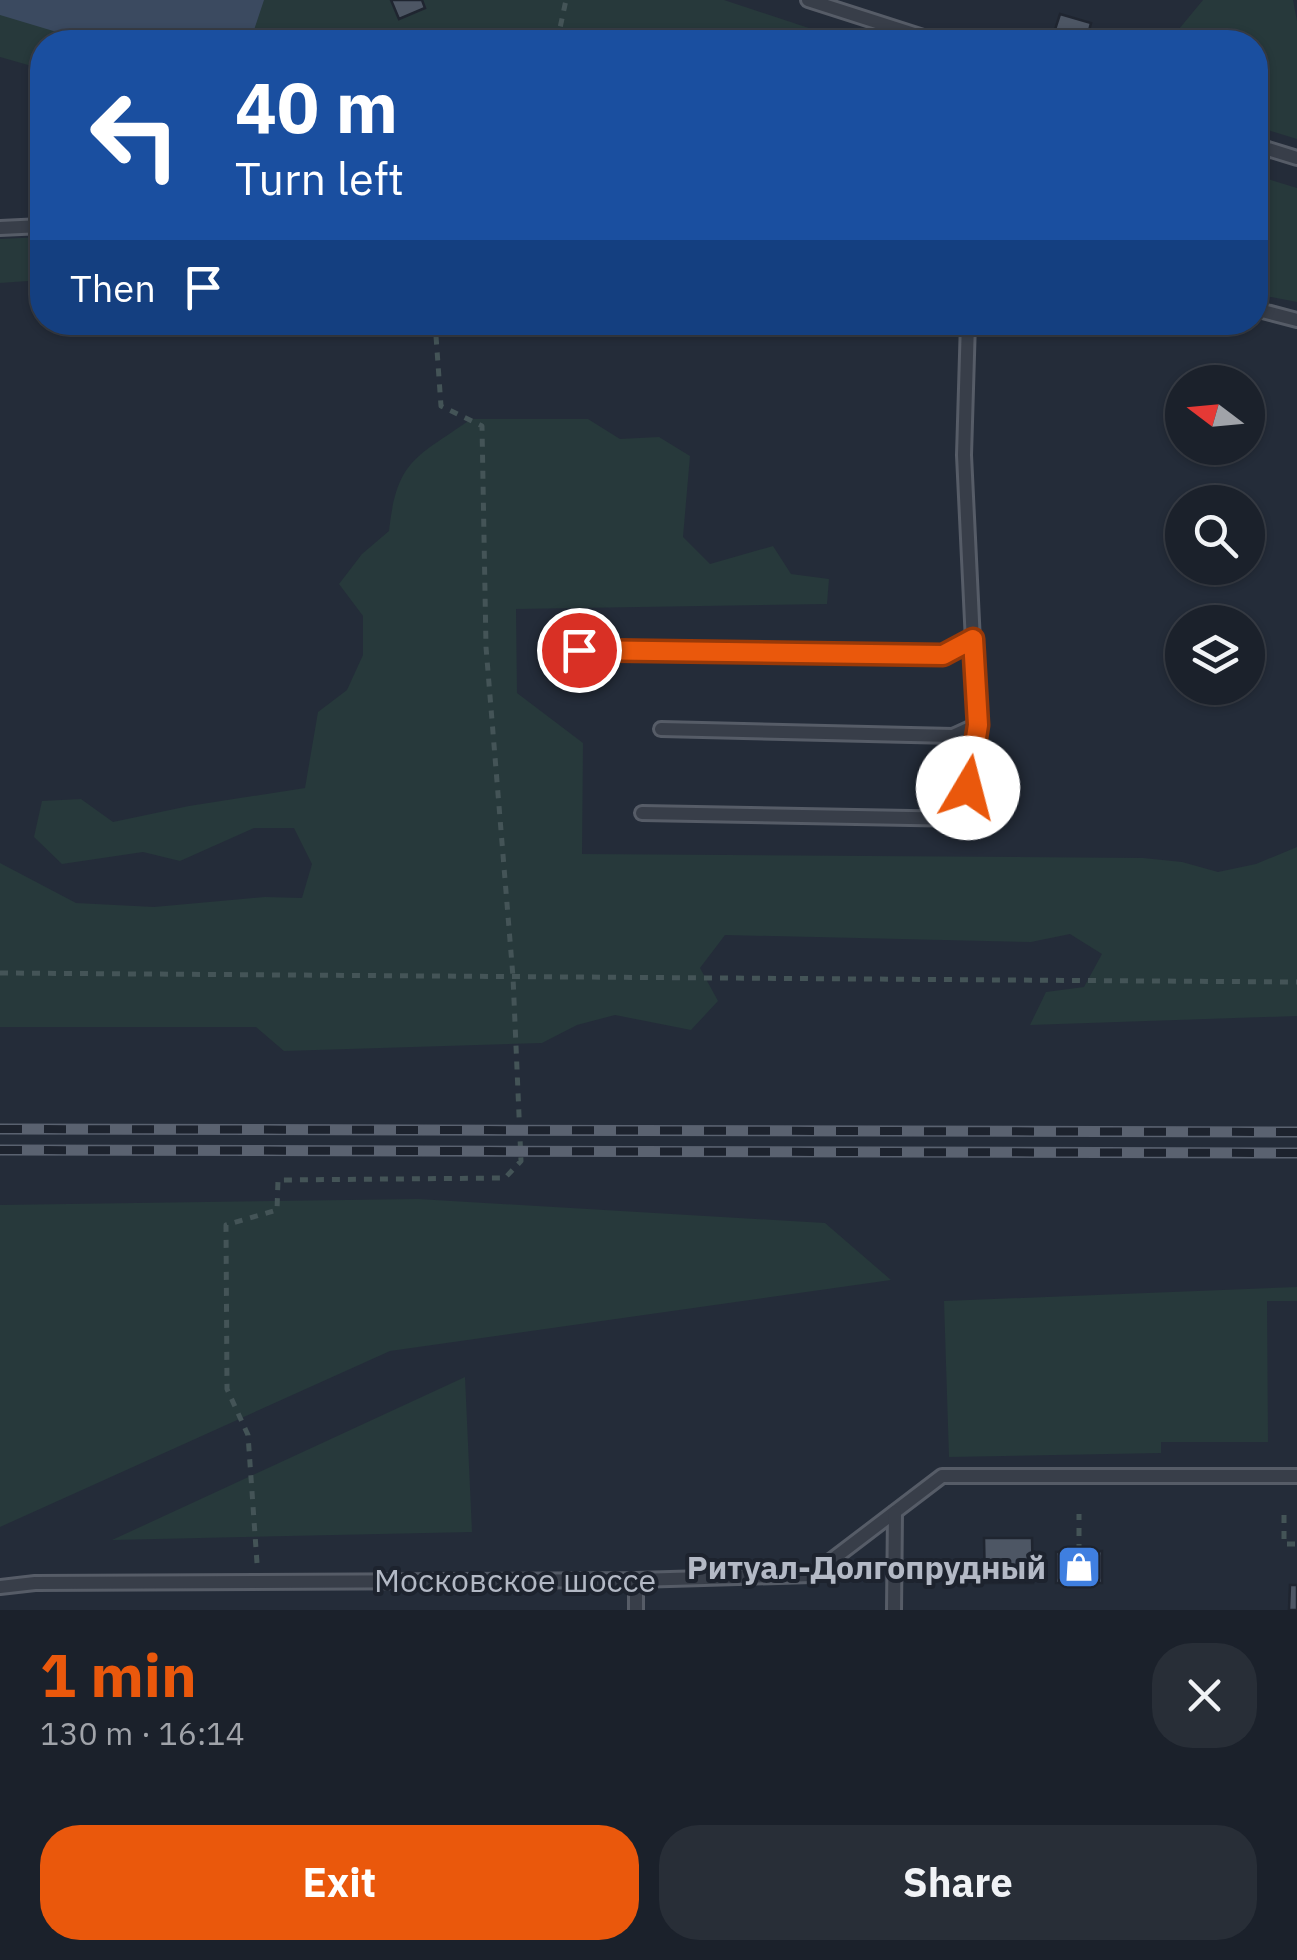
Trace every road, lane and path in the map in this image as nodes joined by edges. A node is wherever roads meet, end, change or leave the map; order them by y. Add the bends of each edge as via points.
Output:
1 (566, 0) edge
2 (808, 0) edge
3 (560, 30) edge
4 (902, 30) edge
5 (1268, 149) edge
6 (1297, 158) edge
7 (30, 227) edge
8 (0, 228) edge
9 (1268, 312) edge
10 (1297, 320) edge
11 (436, 335) edge
12 (968, 335) edge
13 (973, 639) junction
14 (579, 650) dead end
15 (978, 725) junction
16 (660, 729) dead end
17 (642, 813) dead end
18 (0, 973) edge
19 (513, 977) junction
20 (1297, 982) edge
21 (1297, 1476) edge
22 (894, 1512) junction
23 (1079, 1514) dead end
24 (1284, 1515) dead end
25 (1297, 1544) edge
26 (1078, 1552) dead end
27 (636, 1580) junction
28 (259, 1582) junction
29 (0, 1586) edge
30 (636, 1610) edge
31 (894, 1610) edge

1 - 3 path
2 - 4 lane
5 - 6 lane
7 - 8 lane
9 - 10 lane
11 - 19 path via 440,406 482,426 486,646
12 - 13 lane via 964,456
13 - 14 lane via 943,655
13 - 15 lane
15 - 16 lane via 953,736
15 - 17 lane via 964,820
18 - 19 path
19 - 20 path
19 - 28 path via 521,1161 504,1178 278,1180 277,1210 226,1226 228,1389 248,1436
21 - 22 lane, Московское шоссе via 942,1476
22 - 27 lane, Московское шоссе via 812,1576
22 - 31 lane
23 - 26 path
24 - 25 path via 1284,1544
27 - 28 lane, Московское шоссе
27 - 30 lane
28 - 29 lane, Московское шоссе

